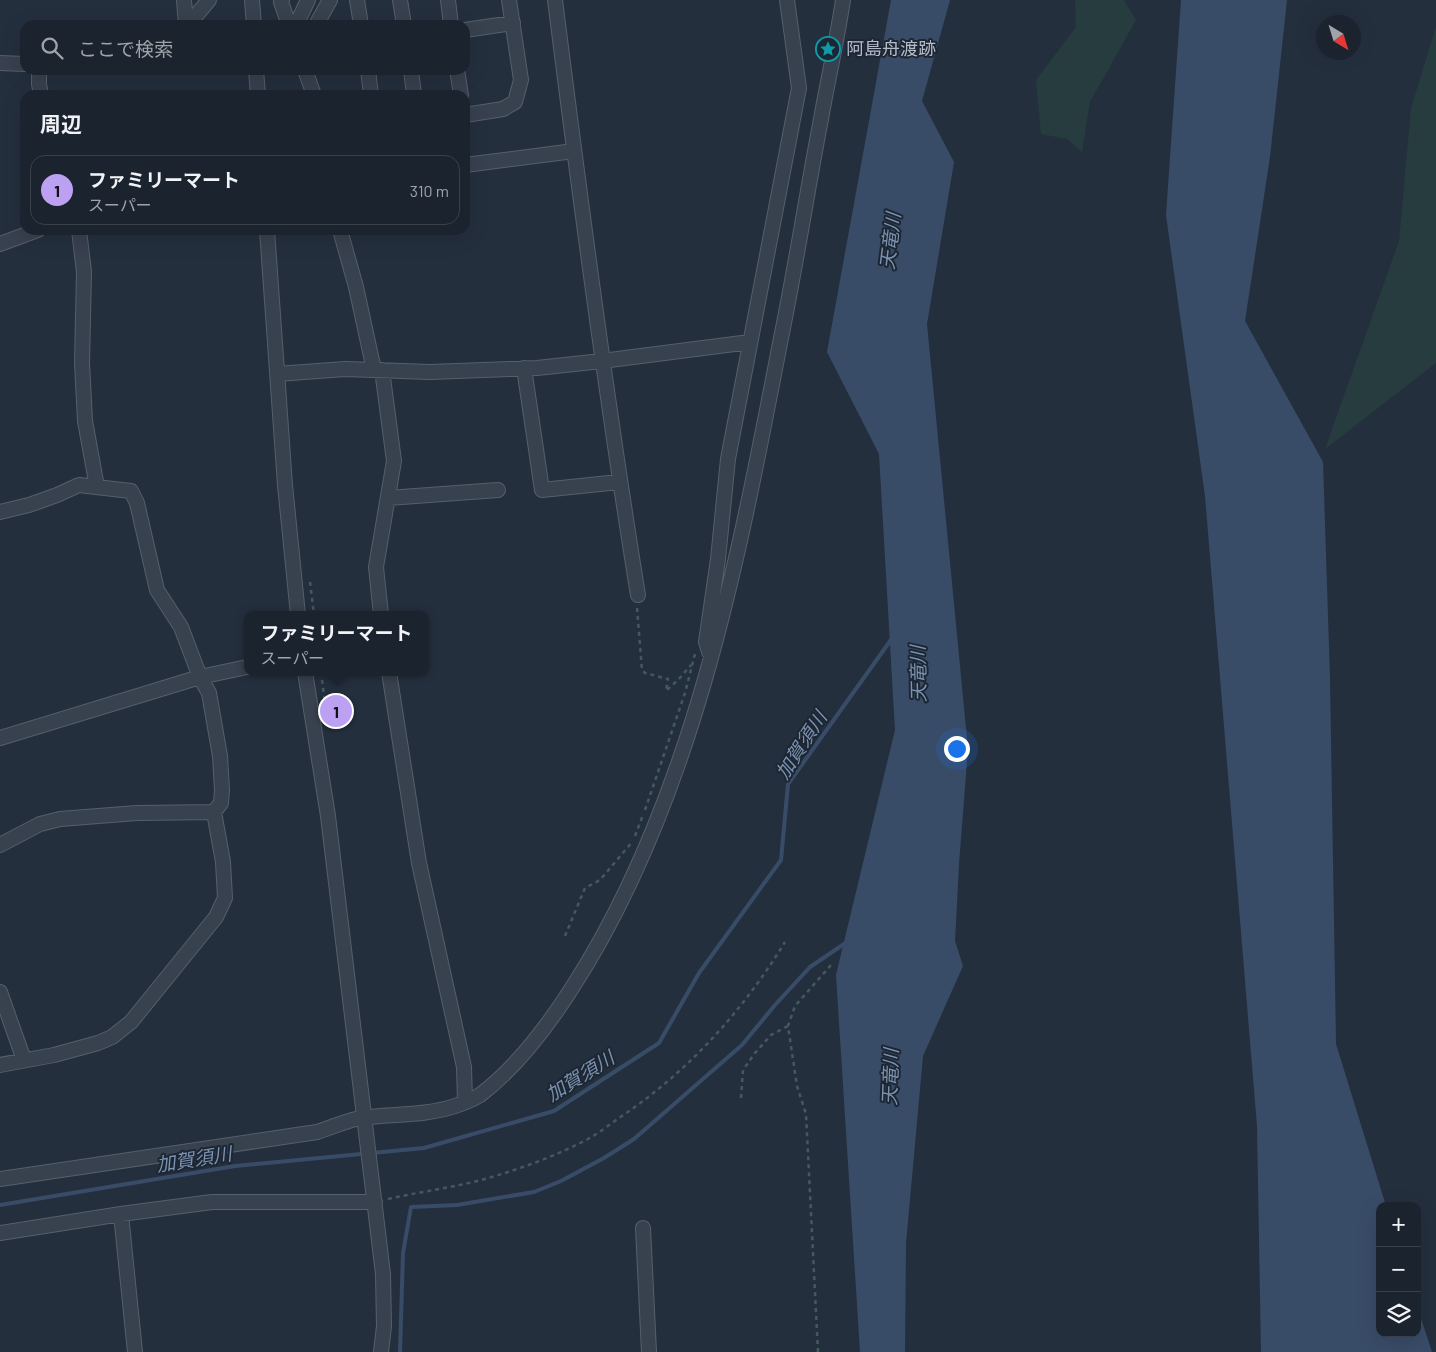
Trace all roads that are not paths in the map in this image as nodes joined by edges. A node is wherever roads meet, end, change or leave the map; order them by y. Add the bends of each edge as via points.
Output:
1 (184, 0) edge
2 (209, 0) edge
3 (252, 0) edge
4 (282, 0) edge
5 (308, 0) edge
6 (330, 0) edge
7 (357, 0) edge
8 (400, 0) edge
9 (448, 0) edge
10 (509, 0) edge
11 (555, 0) edge
12 (786, 0) edge
13 (843, 0) edge
14 (186, 20) edge
15 (191, 20) edge
16 (254, 20) edge
17 (287, 20) edge
18 (298, 20) edge
19 (319, 20) edge
20 (360, 20) edge
21 (403, 20) edge
22 (450, 20) edge
23 (512, 23) junction
24 (470, 29) edge
25 (1, 58) edge
26 (20, 63) edge
27 (39, 75) edge
28 (256, 75) edge
29 (307, 75) edge
30 (369, 75) edge
31 (412, 75) edge
32 (458, 75) edge
33 (41, 90) edge
34 (258, 90) edge
35 (312, 90) edge
36 (370, 90) edge
37 (413, 90) edge
38 (460, 90) edge
39 (470, 114) edge
40 (574, 151) junction
41 (470, 164) edge
42 (24, 235) edge
43 (80, 235) edge
44 (267, 235) edge
45 (341, 235) edge
46 (0, 244) edge
47 (750, 342) junction
48 (602, 361) junction
49 (524, 368) junction
50 (378, 370) junction
51 (277, 374) junction
52 (619, 482) junction
53 (97, 487) junction
54 (498, 490) dead end
55 (388, 498) junction
56 (0, 512) edge
57 (638, 595) road end
58 (298, 611) edge
59 (382, 611) edge
60 (711, 660) junction
61 (244, 668) edge
62 (306, 676) edge
63 (390, 676) edge
64 (200, 677) junction
65 (0, 738) edge
66 (214, 812) junction
67 (0, 845) edge
68 (0, 992) edge
69 (24, 1060) junction
70 (0, 1065) edge
71 (465, 1102) junction
72 (362, 1122) junction
73 (0, 1179) edge
74 (374, 1200) junction
75 (121, 1214) junction
76 (643, 1228) dead end
77 (0, 1233) edge
78 (135, 1352) edge
79 (381, 1352) edge
80 (649, 1352) edge

1 - 14 street
2 - 15 street
3 - 16 street
4 - 17 street
5 - 18 street
6 - 19 street
7 - 20 street
8 - 21 street
9 - 22 street
10 - 23 street
11 - 40 street
12 - 47 street via 799,88
13 - 60 street via 768,405
23 - 24 street
23 - 39 street via 521,80 515,102 503,109
25 - 26 street
27 - 33 street
28 - 34 street
29 - 35 street
30 - 36 street
31 - 37 street
32 - 38 street
40 - 41 street
40 - 48 street
42 - 46 street
43 - 53 street via 84,272 82,363 86,421
44 - 51 street
45 - 50 street
47 - 48 street
47 - 60 street via 728,459 706,642
48 - 49 street
48 - 52 street
49 - 50 street via 430,372
49 - 52 street via 542,490
50 - 51 street
50 - 55 street via 394,461
51 - 58 street
52 - 57 street
53 - 56 street via 79,484 57,496
53 - 64 street via 131,491 137,503 157,590 181,627
54 - 55 street
55 - 59 street via 376,567
60 - 71 street via 666,798 629,887 591,958 532,1042 500,1078 474,1099
61 - 64 street
62 - 72 street via 328,816
63 - 71 street via 419,863 464,1067
64 - 65 street
64 - 66 street via 209,693 220,756 221,804
66 - 67 street via 60,819 40,824
66 - 69 street via 223,862 225,898 216,917 131,1022 112,1037 54,1055
68 - 69 street
69 - 70 street
71 - 72 street via 440,1111
72 - 73 street via 317,1132
72 - 74 street
74 - 75 street via 212,1202
74 - 79 street via 383,1274
75 - 77 street
75 - 78 street
76 - 80 street

